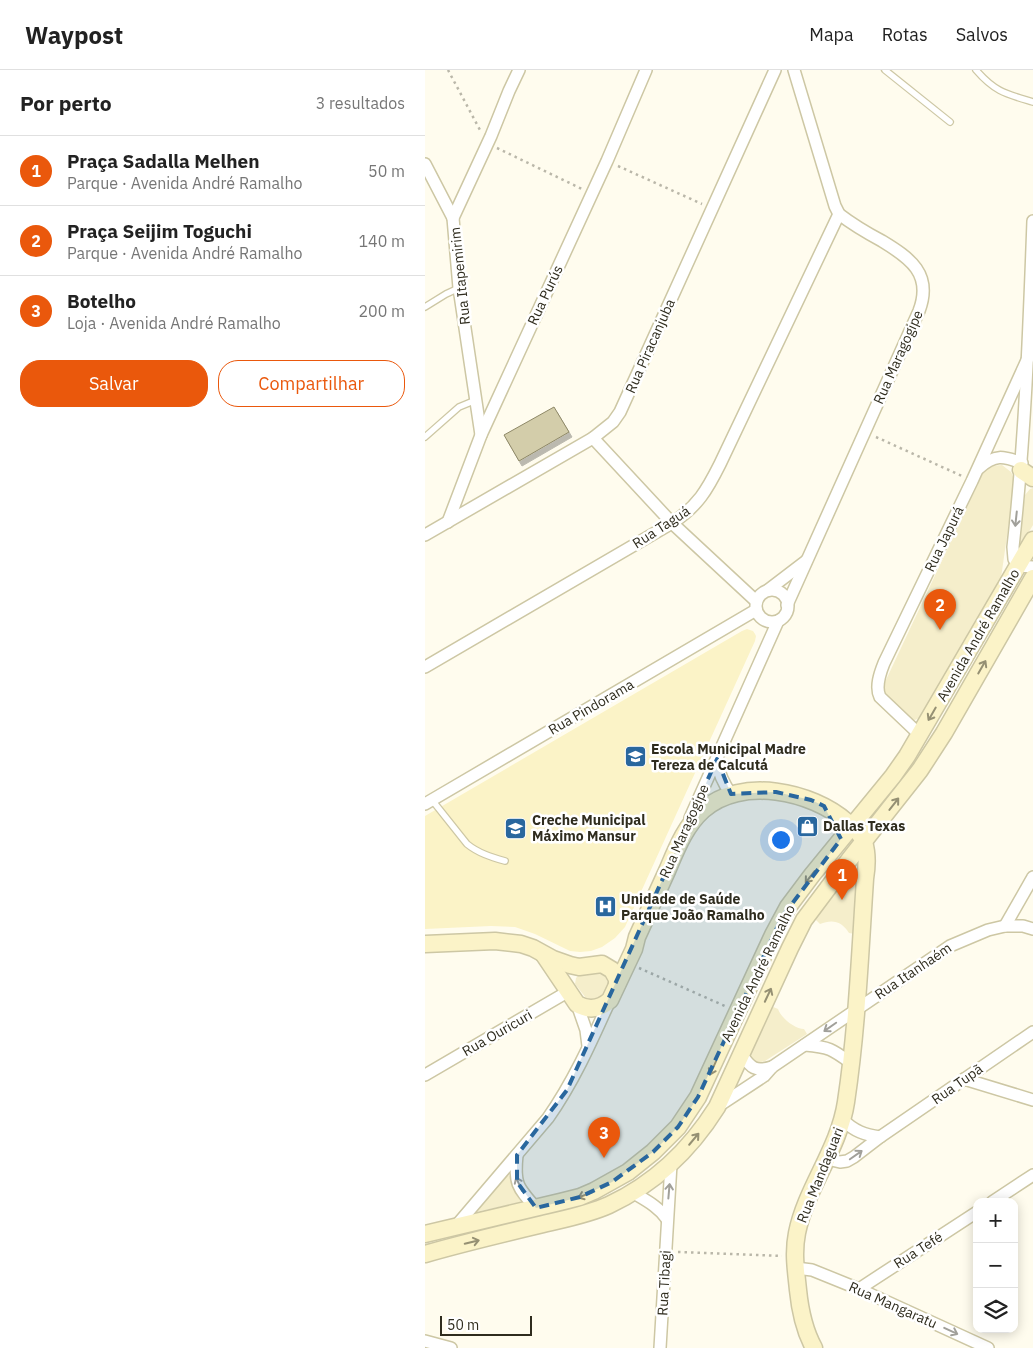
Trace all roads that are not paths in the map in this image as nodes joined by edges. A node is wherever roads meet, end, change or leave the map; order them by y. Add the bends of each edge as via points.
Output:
1 (519, 70) edge
2 (646, 70) edge
3 (775, 70) edge
4 (794, 70) edge
5 (885, 70) edge
6 (976, 70) edge
7 (1033, 102) edge
8 (950, 122) dead end
9 (425, 164) edge
10 (839, 214) junction
11 (453, 218) junction
12 (1033, 220) edge
13 (459, 288) junction
14 (425, 307) edge
15 (1028, 358) junction
16 (476, 400) junction
17 (481, 435) junction
18 (425, 437) edge
19 (593, 438) junction
20 (977, 469) junction
21 (1025, 471) edge
22 (448, 522) junction
23 (672, 523) junction
24 (425, 535) edge
25 (1033, 540) edge
26 (807, 560) junction
27 (1026, 566) edge
28 (1033, 578) edge
29 (768, 590) junction
30 (756, 605) junction
31 (787, 605) junction
32 (764, 620) junction
33 (777, 621) junction
34 (769, 642) junction
35 (425, 667) edge
36 (920, 736) junction
37 (717, 759) junction
38 (731, 794) junction
39 (429, 802) edge
40 (824, 806) junction
41 (852, 826) junction
42 (682, 837) junction
43 (841, 839) junction
44 (864, 842) junction
45 (849, 860) junction
46 (505, 861) dead end
47 (1033, 877) edge
48 (865, 879) junction
49 (795, 897) junction
50 (811, 911) junction
51 (1005, 926) junction
52 (1033, 929) edge
53 (637, 937) junction
54 (425, 944) edge
55 (544, 955) junction
56 (602, 964) junction
57 (579, 967) junction
58 (617, 984) junction
59 (571, 994) junction
60 (610, 1000) junction
61 (856, 1009) junction
62 (1033, 1032) edge
63 (805, 1045) junction
64 (588, 1046) junction
65 (741, 1054) junction
66 (851, 1063) junction
67 (772, 1068) junction
68 (425, 1075) edge
69 (964, 1079) junction
70 (1033, 1100) edge
71 (717, 1107) junction
72 (843, 1120) junction
73 (880, 1136) junction
74 (653, 1152) junction
75 (517, 1154) junction
76 (827, 1159) junction
77 (671, 1164) junction
78 (628, 1172) junction
79 (1033, 1175) edge
80 (632, 1192) junction
81 (998, 1198) edge
82 (537, 1208) junction
83 (973, 1215) edge
84 (667, 1219) junction
85 (456, 1226) junction
86 (425, 1234) edge
87 (425, 1254) edge
88 (795, 1262) junction
89 (859, 1289) junction
90 (425, 1341) edge
91 (451, 1348) edge
92 (660, 1348) edge
93 (813, 1348) edge
94 (988, 1348) edge

1 - 11 street, Rua Itapemirim
2 - 17 street, Rua Purús
3 - 19 street, Rua Piracanjuba via 620,412
4 - 10 street
5 - 8 lane
6 - 7 lane via 1004,94
9 - 11 street
10 - 23 street, Rua Taguá via 707,488 694,506
10 - 26 street, Rua Maragogipe via 904,255 921,276 924,296
11 - 13 street, Rua Itapemirim
12 - 15 street
13 - 14 lane
13 - 16 street, Rua Itapemirim
15 - 20 street, Rua Japurá
15 - 21 street
16 - 17 street, Rua Itapemirim
16 - 18 lane via 459,407
17 - 22 street, Rua Purús
19 - 22 street, Rua Piracanjuba
19 - 23 street
20 - 21 street via 988,460 1006,458
20 - 36 street, Rua Japurá via 881,672 880,697
21 -> 27 street via 1013,547 1014,559
22 - 24 street, Rua Piracanjuba
23 - 30 street
23 - 35 street, Rua Taguá
25 - 27 main road, Avenida André Ramalho
26 - 29 street, Rua Maragogipe
26 - 31 street, Rua Maragogipe
27 -> 36 main road, Avenida André Ramalho
44 -> 28 main road, Avenida André Ramalho via 932,752
29 - 30 street
29 - 31 street via 783,595
30 - 32 street
30 - 39 street, Rua Pindorama
31 - 33 street via 784,616
32 - 33 street
32 - 34 street
33 - 34 street, Rua Maragogipe
34 - 37 street, Rua Maragogipe
36 - 41 main road, Avenida André Ramalho via 893,776
37 - 38 street via 721,777
37 - 42 street, Rua Maragogipe
38 - 40 main road via 756,791 794,794
38 - 42 main road via 703,810
39 - 46 lane via 472,848
40 - 41 main road
40 - 43 main road
41 - 43 main road, Avenida André Ramalho
41 - 44 main road
42 - 53 main road, Rua Maragogipe
43 - 45 main road
43 -> 49 main road, Avenida André Ramalho
44 - 45 main road, Avenida André Ramalho
44 - 48 main road, Rua Mandaguari via 868,863
45 - 48 main road
45 - 50 main road, Avenida André Ramalho
47 - 51 street
48 - 61 main road, Rua Mandaguari
49 - 50 main road
49 -> 74 main road, Avenida André Ramalho via 773,935 699,1097 678,1127
65 -> 50 main road, Avenida André Ramalho via 794,940
51 - 52 street, Rua Itanhaém
51 - 61 street, Rua Itanhaém via 950,946
53 - 56 main road, Rua Maragogipe via 622,953
53 - 58 main road, Rua Maragogipe
54 - 55 main road via 508,942 533,948
55 - 57 main road
55 - 59 main road
56 - 57 main road
56 - 58 main road via 612,970
57 - 59 main road via 571,974
58 - 60 main road
59 - 60 main road via 582,1007 592,1009
59 - 64 street via 586,1030
59 - 68 street, Rua Ouricuri
60 - 64 street
61 -> 63 street, Rua Itanhaém
61 - 66 main road, Rua Mandaguari
62 - 69 street, Rua Tupã
63 - 66 street via 832,1049
63 - 67 street, Rua Itanhaém
64 - 75 street via 558,1104
65 - 67 street via 751,1067 761,1070
65 - 71 main road, Avenida André Ramalho
66 - 72 main road, Rua Mandaguari
67 - 71 street, Rua Itanhaém
69 - 70 street
69 - 73 street, Rua Tupã
77 -> 71 main road, Avenida André Ramalho via 693,1142
72 - 73 street via 859,1132
72 - 76 main road, Rua Mandaguari
76 -> 73 street, Rua Tupã via 847,1161
74 - 77 main road
74 - 78 main road, Avenida André Ramalho
82 -> 75 street via 517,1182
75 - 85 street
76 - 88 main road, Rua Mandaguari via 801,1218
77 - 80 main road, Avenida André Ramalho
84 -> 77 street, Rua Tibagi
78 - 80 main road
78 -> 82 main road, Avenida André Ramalho via 587,1194
79 - 81 street
80 - 84 street via 655,1206
87 -> 80 main road, Avenida André Ramalho via 580,1215
82 - 85 main road, Avenida André Ramalho
83 - 89 street, Rua Tefé
84 - 92 street, Rua Tibagi
85 - 86 main road, Avenida André Ramalho
88 - 89 street, Rua Mangaratu
88 - 93 main road, Rua Mandaguari via 804,1326
89 -> 94 street, Rua Mangaratu
90 - 91 street

